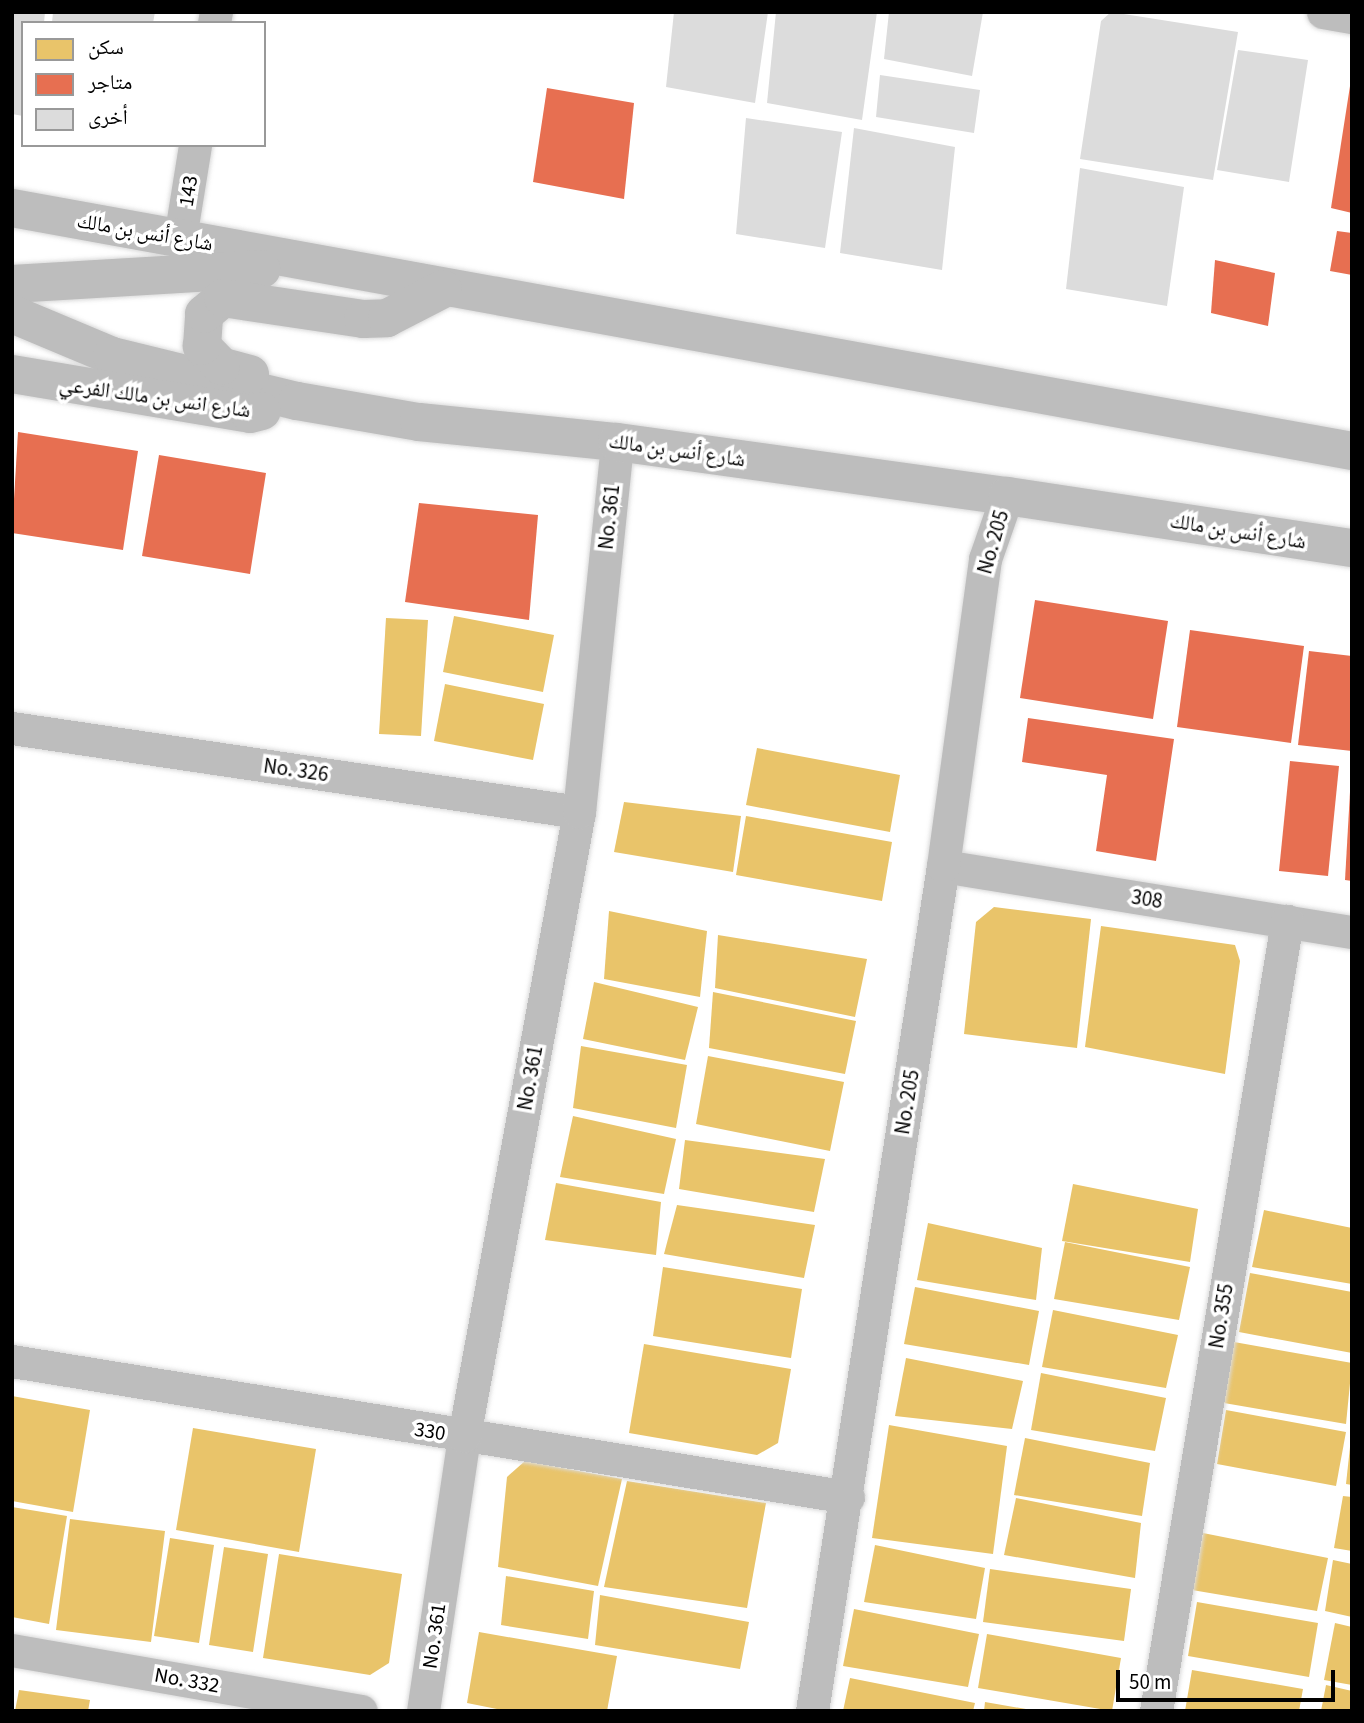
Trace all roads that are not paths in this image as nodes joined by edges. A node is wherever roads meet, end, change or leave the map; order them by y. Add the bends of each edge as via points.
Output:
1 (1323, 12) edge
2 (1352, 17) edge
3 (195, 147) edge
4 (12, 208) edge
5 (180, 238) junction
6 (313, 261) junction
7 (12, 284) edge
8 (443, 289) junction
9 (12, 314) edge
10 (12, 374) edge
11 (304, 402) junction
12 (617, 442) junction
13 (1352, 451) edge
14 (1007, 496) junction
15 (1352, 548) edge
16 (12, 728) edge
17 (579, 812) junction
18 (943, 866) junction
19 (1287, 921) junction
20 (1352, 932) edge
21 (12, 1361) edge
22 (464, 1436) junction
23 (848, 1497) junction
24 (12, 1650) edge
25 (361, 1711) edge
26 (423, 1711) edge
27 (812, 1711) edge
28 (1156, 1711) edge

1 - 2 street
3 - 5 street, 143
4 - 5 main road, شارع أنس بن مالك
5 - 6 main road, شارع أنس بن مالك
6 - 7 main road via 235,274 106,276
6 - 8 main road, شارع أنس بن مالك
8 - 11 main road via 387,318 363,319 237,298 223,298 204,314 200,337 214,360 275,381
8 - 13 main road, شارع أنس بن مالك via 717,333
9 - 11 main road, شارع أنس بن مالك via 112,356
10 - 11 main road, شارع انس بن مالك الفرعي via 250,414
11 - 12 main road, شارع أنس بن مالك via 419,422
12 - 14 main road, شارع أنس بن مالك
12 - 17 street, No. 361
14 - 15 main road, شارع أنس بن مالك
14 - 18 street, No. 205 via 985,559
16 - 17 street, No. 326
17 - 22 street, No. 361
18 - 19 street, 308
18 - 23 street, No. 205
19 - 20 street, 308
19 - 28 street, No. 355
21 - 22 street, 330
22 - 23 street, 330
22 - 26 street, No. 361
23 - 27 street, No. 205
24 - 25 street, No. 332

